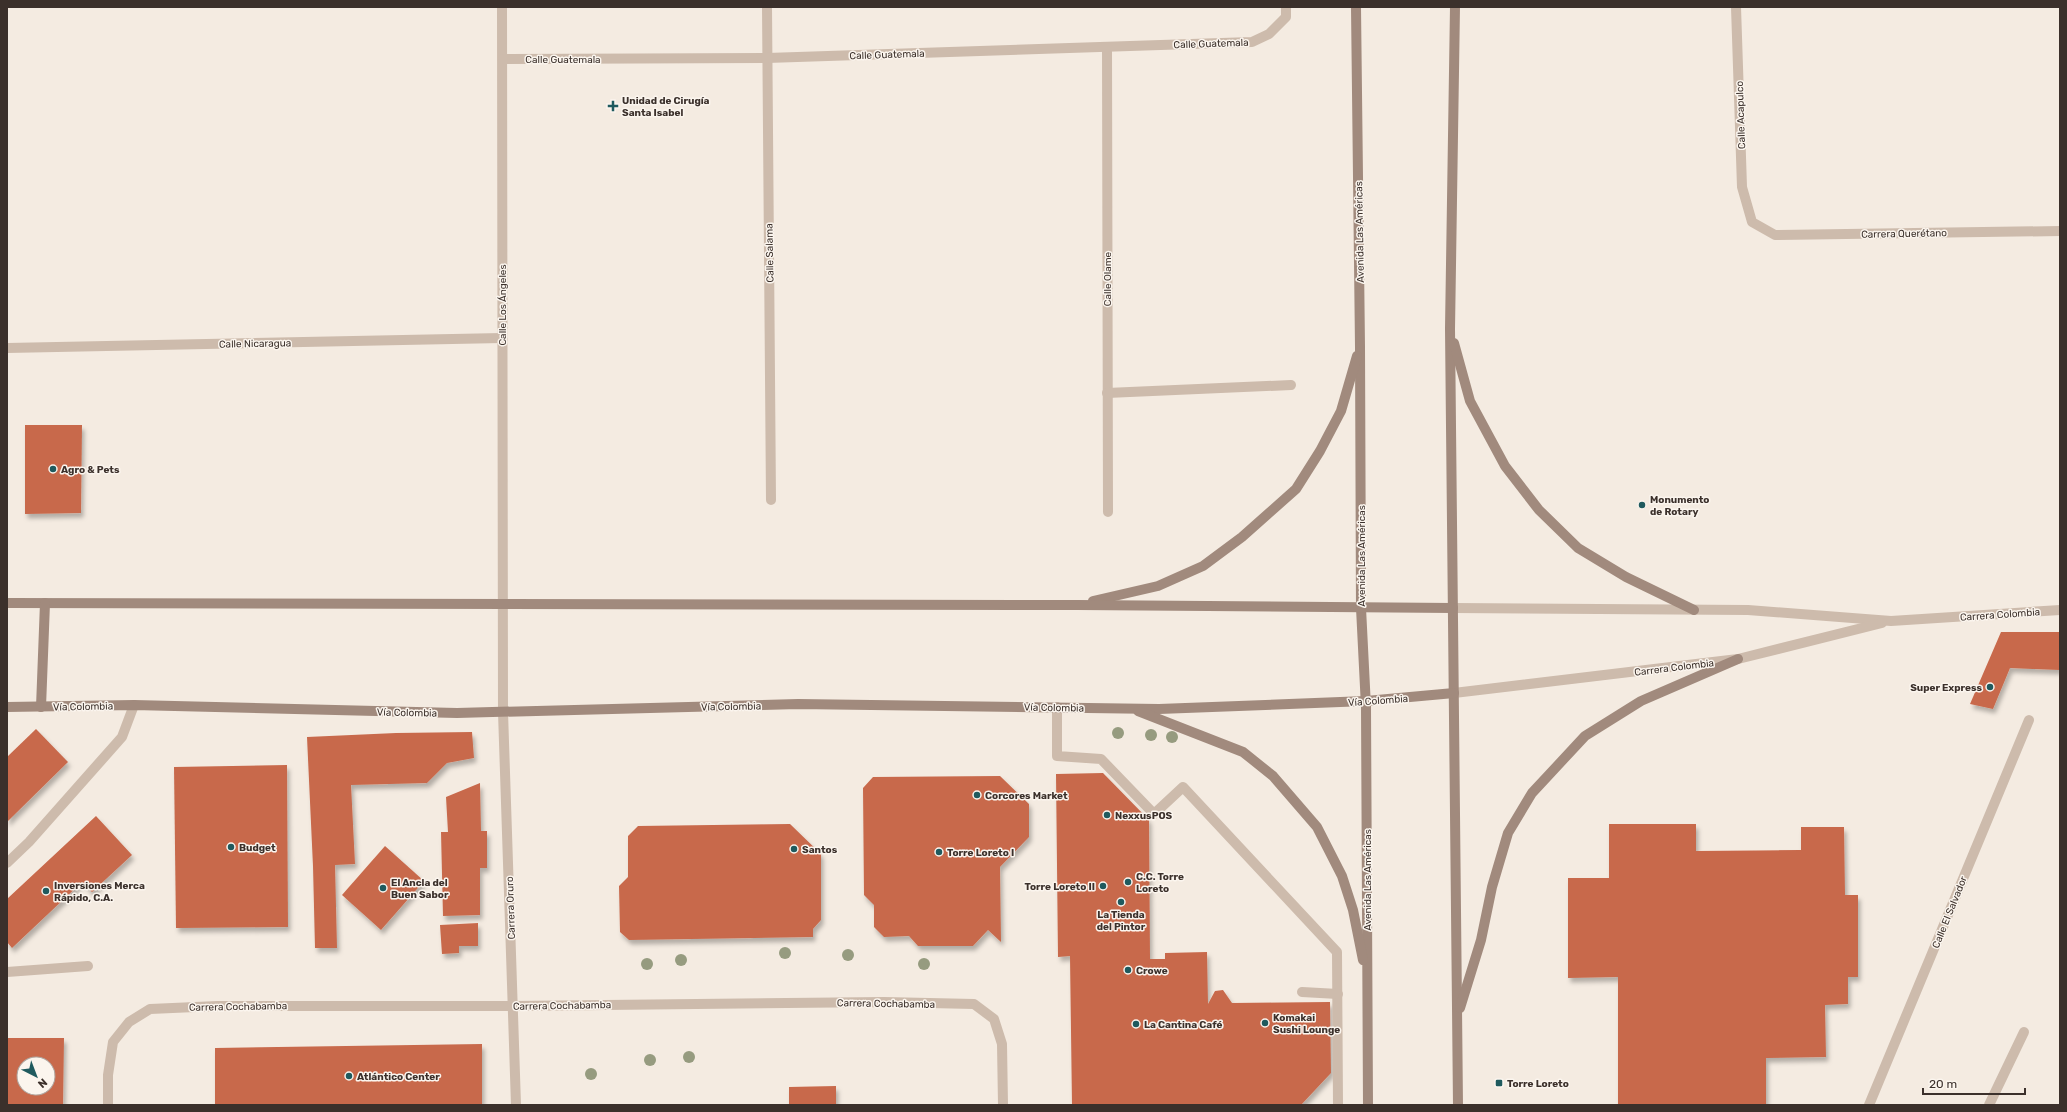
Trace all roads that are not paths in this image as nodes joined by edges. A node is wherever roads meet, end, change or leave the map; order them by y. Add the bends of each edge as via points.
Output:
1 (502, 7) edge
2 (767, 7) edge
3 (1286, 7) edge
4 (1356, 7) edge
5 (1456, 7) edge
6 (1736, 7) edge
7 (1107, 47) junction
8 (767, 58) junction
9 (503, 59) junction
10 (1752, 222) joint
11 (2060, 231) edge
12 (1450, 329) junction
13 (502, 338) junction
14 (1360, 347) junction
15 (7, 348) edge
16 (1291, 385) dead end
17 (1107, 393) junction
18 (771, 500) dead end
19 (1108, 512) dead end
20 (7, 603) edge
21 (45, 603) junction
22 (502, 604) junction
23 (1078, 605) junction
24 (1361, 608) junction
25 (1453, 608) junction
26 (1694, 610) junction
27 (2060, 610) edge
28 (1892, 621) junction
29 (1738, 659) junction
30 (1454, 693) junction
31 (1366, 701) junction
32 (134, 705) junction
33 (7, 707) edge
34 (41, 707) junction
35 (1057, 707) junction
36 (1131, 708) junction
37 (503, 712) junction
38 (2029, 720) dead end
39 (7, 863) edge
40 (88, 966) dead end
41 (7, 972) edge
42 (1368, 983) junction
43 (1302, 992) dead end
44 (1338, 994) junction
45 (514, 1006) junction
46 (1457, 1017) junction
47 (2024, 1032) dead end
48 (108, 1105) edge
49 (516, 1105) edge
50 (1003, 1105) edge
51 (1338, 1105) edge
52 (1368, 1105) edge
53 (1458, 1105) edge
54 (1869, 1105) edge
55 (1989, 1105) edge

1 - 9 street, Calle Los Ángeles
2 - 8 street, Calle Salama
3 - 7 street, Calle Guatemala via 1286,17 1269,34 1252,42
4 - 14 main road, Avenida Las Américas
5 - 12 main road
6 - 10 street, Calle Acapulco via 1742,187
7 - 8 street, Calle Guatemala
7 - 17 street, Calle Olame
8 - 9 street, Calle Guatemala
8 - 18 street, Calle Salama
9 - 13 street, Calle Los Ángeles
10 - 11 street, Carrera Querétano via 1775,236
12 - 25 main road
12 - 26 main road via 1470,401 1505,466 1539,510 1578,548 1626,577
13 - 15 street, Calle Nicaragua
13 - 22 street, Calle Los Ángeles
14 - 23 main road via 1341,411 1296,489 1242,538 1202,566 1158,586
14 - 24 main road, Avenida Las Américas
16 - 17 street
17 - 19 street, Calle Olame
20 - 21 main road
21 - 22 main road
21 - 34 main road
22 - 23 main road
22 - 37 street, Calle Los Ángeles
23 - 24 main road
24 - 25 main road
24 - 31 main road, Avenida Las Américas
25 - 26 street, Carrera Colombia
25 - 30 main road
26 - 28 street, Carrera Colombia via 1748,610
27 - 28 street, Carrera Colombia
28 - 29 street, Carrera Colombia
29 - 30 street, Carrera Colombia
29 - 46 main road via 1641,701 1585,736 1532,793 1508,833 1492,887 1481,940
30 - 31 main road, Vía Colombia
30 - 46 main road
31 - 36 main road, Vía Colombia
31 - 42 main road, Avenida Las Américas
32 - 34 main road, Vía Colombia
32 - 37 main road, Vía Colombia
32 - 39 street via 122,737 39,831
33 - 34 main road, Vía Colombia
35 - 36 main road, Vía Colombia
35 - 37 main road, Vía Colombia via 798,704
35 - 44 street via 1057,756 1101,759 1154,814 1183,787 1337,952
36 - 42 main road via 1243,752 1273,776 1312,821 1342,876 1353,910
37 - 45 street, Carrera Oruro
38 - 54 street, Calle El Salvador
40 - 41 street
42 - 52 main road, Avenida Las Américas
43 - 44 street
44 - 51 street
45 - 48 street, Carrera Cochabamba via 150,1009 129,1022 113,1042 108,1075
45 - 49 street, Carrera Oruro
45 - 50 street, Carrera Cochabamba via 884,1002 974,1004 994,1019 1002,1044
46 - 53 main road
47 - 55 street

